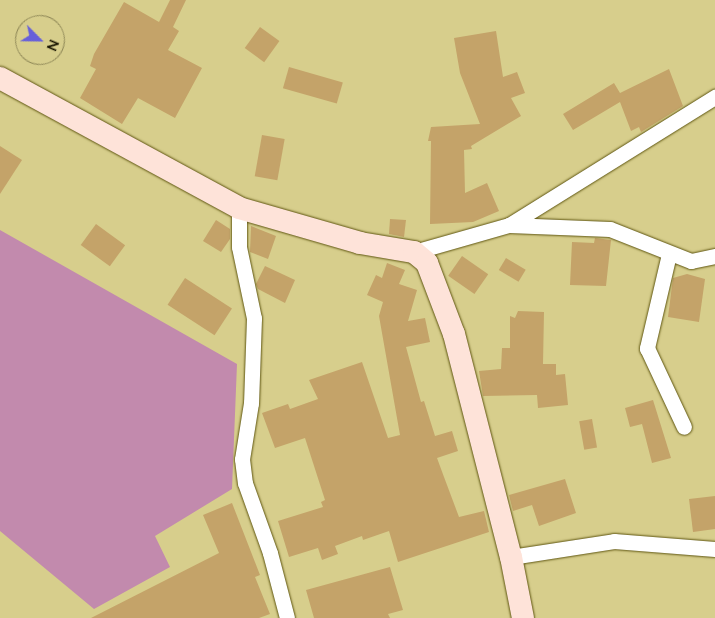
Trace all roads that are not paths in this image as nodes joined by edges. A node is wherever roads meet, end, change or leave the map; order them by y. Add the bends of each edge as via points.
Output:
1 (0, 78) edge
2 (715, 97) edge
3 (239, 208) junction
4 (509, 225) junction
5 (414, 252) junction
6 (669, 254) junction
7 (715, 256) edge
8 (684, 427) dead end
9 (715, 549) edge
10 (511, 557) junction
11 (287, 618) edge
12 (523, 618) edge

1 - 3 street
2 - 4 street
3 - 5 street via 360,243
3 - 11 street via 239,247 254,318 251,403 242,459 245,482 270,554
4 - 5 street
4 - 6 street via 610,229 633,235
5 - 10 street via 426,263 435,279 454,334
6 - 7 street via 691,261
6 - 8 street via 647,348
9 - 10 street via 614,541
10 - 12 street

